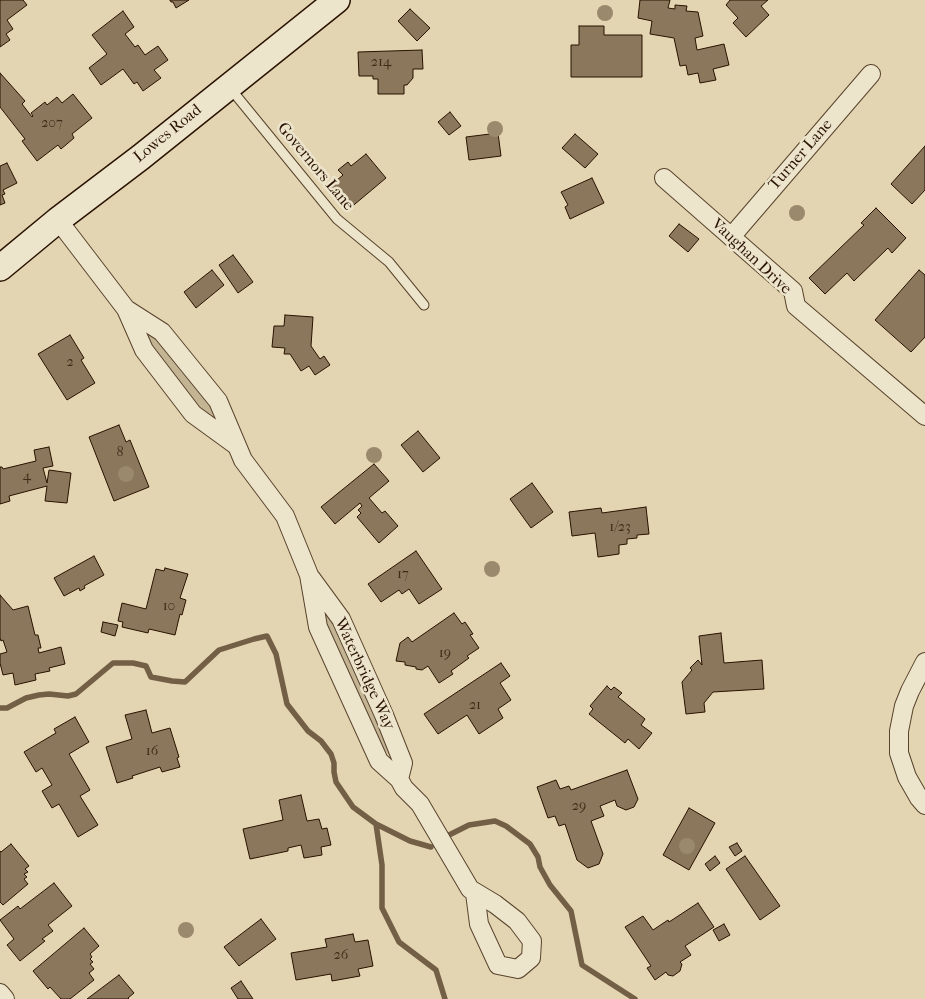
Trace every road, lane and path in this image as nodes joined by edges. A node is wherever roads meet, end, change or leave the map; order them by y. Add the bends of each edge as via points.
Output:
1 (337, 0) edge
2 (871, 74) dead end
3 (228, 86) junction
4 (664, 178) dead end
5 (58, 220) junction
6 (731, 237) junction
7 (0, 268) edge
8 (424, 305) dead end
9 (126, 309) junction
10 (925, 416) edge
11 (237, 446) junction
12 (309, 575) junction
13 (925, 662) edge
14 (399, 779) junction
15 (925, 805) edge
16 (475, 893) dead end
17 (0, 993) edge
18 (5, 999) edge

1 - 3 main road, Lowes Road
2 - 6 street, Turner Lane
3 - 5 main road, Lowes Road
3 - 8 lane, Governors Lane via 337,219 389,262
4 - 6 street, Vaughan Drive
5 - 7 main road, Lowes Road
5 - 9 street, Waterbridge Way
6 - 10 street, Vaughan Drive via 793,291 796,306
9 - 11 street, Waterbridge Way via 144,350 193,414
9 - 11 street, Waterbridge Way via 162,332 218,401
11 - 12 street, Waterbridge Way via 243,460 285,516
12 - 14 street, Waterbridge Way via 321,634 379,761
12 - 14 street, Waterbridge Way via 341,619 384,714 403,763
13 - 15 street via 904,706 899,731 899,753 907,777
14 - 16 street, Waterbridge Way via 420,804
17 - 18 street

